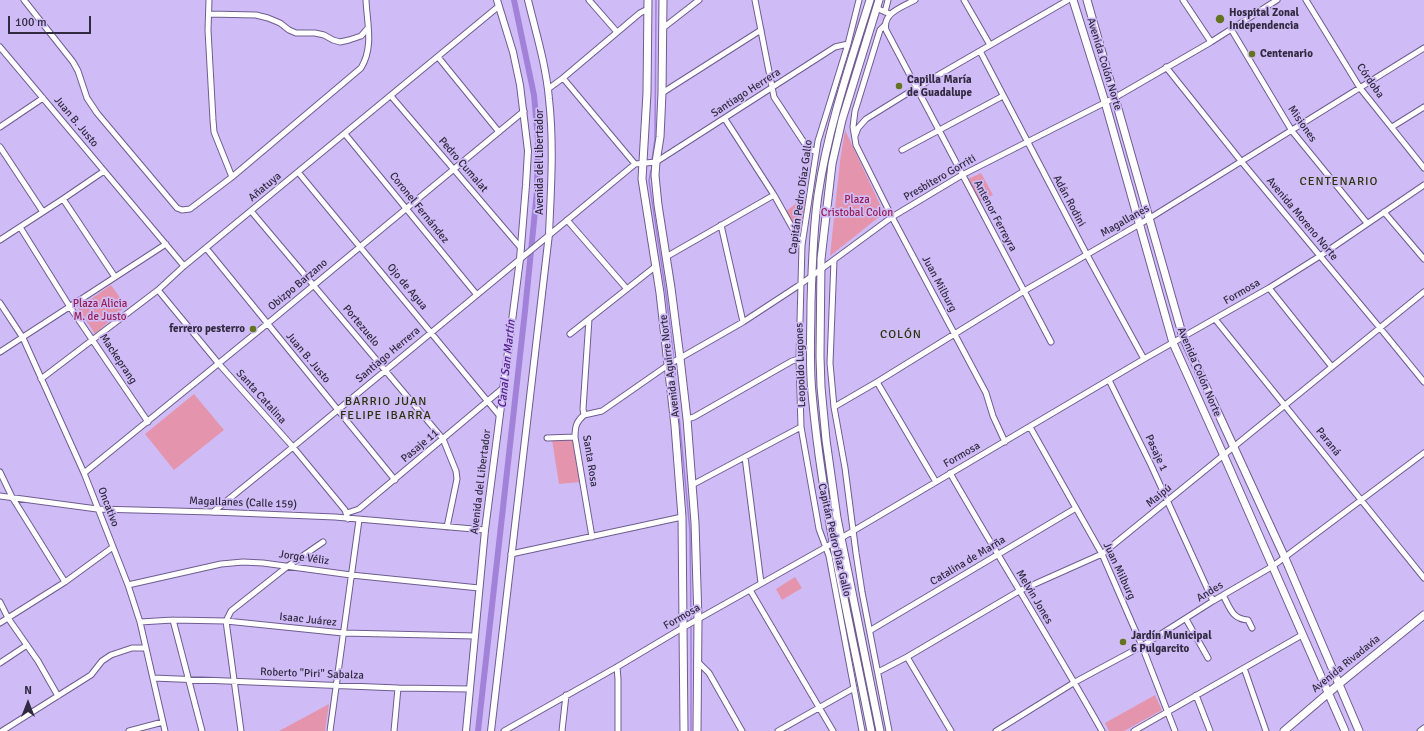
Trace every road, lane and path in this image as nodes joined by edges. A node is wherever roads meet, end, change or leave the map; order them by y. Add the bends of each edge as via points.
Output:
1 (24, 0) edge
2 (209, 0) edge
3 (366, 0) edge
4 (528, 0) edge
5 (589, 0) edge
6 (648, 0) edge
7 (663, 0) edge
8 (699, 0) edge
9 (755, 0) edge
10 (870, 0) edge
11 (879, 0) edge
12 (888, 0) edge
13 (915, 0) edge
14 (964, 0) edge
15 (1068, 0) edge
16 (1073, 0) edge
17 (1087, 0) edge
18 (1183, 0) edge
19 (1277, 0) edge
20 (1306, 0) edge
21 (857, 1) edge
22 (498, 3) edge
23 (876, 8) junction
24 (648, 9) junction
25 (887, 13) junction
26 (209, 14) junction
27 (885, 25) junction
28 (368, 28) junction
29 (663, 28) junction
30 (1231, 29) junction
31 (761, 30) junction
32 (617, 32) junction
33 (1211, 42) junction
34 (848, 44) junction
35 (990, 45) junction
36 (0, 46) edge
37 (1424, 48) edge
38 (980, 51) junction
39 (438, 57) junction
40 (1166, 68) junction
41 (563, 78) junction
42 (772, 88) junction
43 (916, 88) junction
44 (1360, 88) junction
45 (548, 89) junction
46 (662, 93) junction
47 (390, 96) junction
48 (1003, 96) junction
49 (1116, 97) junction
50 (43, 98) junction
51 (1105, 102) junction
52 (1424, 107) edge
53 (524, 111) junction
54 (725, 119) junction
55 (0, 127) edge
56 (1392, 127) junction
57 (938, 130) junction
58 (1292, 130) junction
59 (499, 132) junction
60 (345, 134) junction
61 (854, 137) junction
62 (1027, 143) junction
63 (0, 147) edge
64 (902, 150) dead end
65 (816, 152) junction
66 (656, 162) junction
67 (1241, 162) junction
68 (643, 163) junction
69 (635, 164) junction
70 (1424, 168) edge
71 (453, 169) junction
72 (104, 171) junction
73 (298, 172) junction
74 (962, 175) junction
75 (232, 177) junction
76 (1424, 185) edge
77 (774, 195) junction
78 (63, 199) junction
79 (406, 208) junction
80 (251, 211) junction
81 (43, 212) junction
82 (1384, 212) junction
83 (892, 217) junction
84 (1150, 218) junction
85 (567, 220) junction
86 (1367, 223) junction
87 (721, 225) junction
88 (1139, 225) junction
89 (20, 227) junction
90 (549, 234) junction
91 (0, 240) edge
92 (166, 244) junction
93 (802, 245) junction
94 (360, 246) junction
95 (206, 248) junction
96 (521, 248) junction
97 (1087, 255) junction
98 (1320, 256) junction
99 (666, 257) junction
100 (520, 259) junction
101 (1424, 259) edge
102 (834, 260) junction
103 (184, 266) junction
104 (656, 266) junction
105 (821, 269) junction
106 (812, 276) junction
107 (115, 277) junction
108 (801, 284) junction
109 (314, 285) junction
110 (627, 288) junction
111 (1269, 288) junction
112 (158, 290) junction
113 (1024, 291) junction
114 (1424, 292) edge
115 (477, 295) junction
116 (0, 304) edge
117 (70, 307) junction
118 (589, 319) junction
119 (1215, 319) junction
120 (742, 322) junction
121 (267, 324) junction
122 (1380, 328) junction
123 (431, 333) junction
124 (570, 334) dead end
125 (954, 334) junction
126 (1183, 337) junction
127 (23, 338) junction
128 (94, 340) junction
129 (1051, 342) dead end
130 (1173, 343) junction
131 (0, 352) edge
132 (799, 359) junction
133 (1144, 359) junction
134 (675, 361) junction
135 (218, 364) junction
136 (1332, 367) junction
137 (385, 371) junction
138 (41, 379) junction
139 (1109, 380) junction
140 (877, 382) junction
141 (1424, 382) edge
142 (502, 389) junction
143 (488, 401) junction
144 (1285, 405) junction
145 (834, 407) junction
146 (338, 410) junction
147 (499, 414) junction
148 (584, 414) junction
149 (687, 420) junction
150 (148, 422) junction
151 (801, 427) junction
152 (1030, 427) junction
153 (575, 437) junction
154 (547, 438) dead end
155 (443, 440) junction
156 (1005, 442) junction
157 (1234, 447) junction
158 (293, 448) junction
159 (1424, 454) edge
160 (745, 456) junction
161 (1224, 456) junction
162 (0, 472) edge
163 (84, 473) junction
164 (950, 473) junction
165 (395, 480) junction
166 (936, 482) junction
167 (692, 484) junction
168 (0, 496) edge
169 (12, 497) junction
170 (1362, 500) junction
171 (1167, 502) junction
172 (1076, 508) junction
173 (98, 509) junction
174 (213, 512) junction
175 (347, 516) junction
176 (682, 517) junction
177 (359, 520) junction
178 (447, 527) junction
179 (485, 530) junction
180 (853, 530) junction
181 (592, 537) junction
182 (841, 537) junction
183 (323, 542) dead end
184 (833, 542) junction
185 (113, 547) junction
186 (826, 547) junction
187 (512, 554) junction
188 (1102, 554) junction
189 (997, 555) junction
190 (1285, 558) junction
191 (288, 566) junction
192 (1273, 566) junction
193 (351, 575) junction
194 (1424, 578) edge
195 (65, 582) junction
196 (761, 583) junction
197 (128, 585) junction
198 (479, 588) junction
199 (750, 590) junction
200 (1019, 591) junction
201 (1223, 595) junction
202 (1213, 601) junction
203 (0, 602) edge
204 (1424, 615) edge
205 (8, 618) junction
206 (1186, 619) junction
207 (173, 620) junction
208 (696, 620) junction
209 (226, 621) junction
210 (140, 622) junction
211 (0, 623) edge
212 (686, 626) junction
213 (1252, 628) dead end
214 (871, 630) junction
215 (343, 634) junction
216 (1302, 635) junction
217 (475, 636) junction
218 (27, 646) junction
219 (1142, 646) junction
220 (146, 648) junction
221 (907, 657) junction
222 (1208, 658) dead end
223 (697, 661) junction
224 (0, 663) edge
225 (617, 667) junction
226 (1244, 668) junction
227 (878, 672) junction
228 (153, 678) junction
229 (188, 679) junction
230 (234, 681) junction
231 (1075, 682) junction
232 (1339, 684) junction
233 (336, 685) junction
234 (398, 688) junction
235 (854, 688) junction
236 (470, 689) junction
237 (1329, 693) junction
238 (566, 695) junction
239 (1196, 695) junction
240 (58, 696) junction
241 (818, 708) junction
242 (1167, 712) junction
243 (163, 722) junction
244 (1424, 728) edge
245 (2, 731) edge
246 (129, 731) edge
247 (165, 731) edge
248 (202, 731) edge
249 (241, 731) edge
250 (330, 731) edge
251 (394, 731) edge
252 (466, 731) edge
253 (491, 731) edge
254 (504, 731) edge
255 (562, 731) edge
256 (618, 731) edge
257 (684, 731) edge
258 (697, 731) edge
259 (742, 731) edge
260 (778, 731) edge
261 (833, 731) edge
262 (862, 731) edge
263 (871, 731) edge
264 (880, 731) edge
265 (890, 731) edge
266 (951, 731) edge
267 (996, 731) edge
268 (1102, 731) edge
269 (1134, 731) edge
270 (1175, 731) edge
271 (1210, 731) edge
272 (1266, 731) edge
273 (1284, 731) edge
274 (1345, 731) edge
275 (1359, 731) edge
276 (1420, 731) edge

1 - 75 street via 73,62 87,98 97,114 176,208 190,209
2 - 26 street
3 - 28 street
4 - 45 street, Avenida del Libertador via 543,57
5 - 32 street
6 - 24 main road, Avenida Aguirre Norte
7 - 29 main road, Avenida Aguirre Norte
8 - 29 street
9 - 31 street
10 - 106 main road, Leopoldo Lugones via 828,137 818,196
11 - 23 main road, Leopoldo Lugones
12 - 25 street
13 - 25 street
14 - 35 street
15 - 35 street
16 - 51 main road, Avenida Colón Norte
17 - 49 main road, Avenida Colón Norte
18 - 33 street
19 - 30 street, Presbítero Gorriti
20 - 44 street, Córdoba
21 - 34 street, Capitán Pedro Díaz Gallo
22 - 39 street, Añatuya
22 - 53 street, Avenida del Libertador via 513,52
23 - 25 street
23 - 105 main road, Leopoldo Lugones via 836,143
24 - 32 street
24 - 68 main road, Avenida Aguirre Norte
25 - 27 street
26 - 28 street via 256,14 280,23 296,33 315,33 340,42 361,36
26 - 75 street via 214,132
27 - 43 street, Antenor Ferreyra
27 - 61 street via 880,30 855,111
28 - 75 street via 368,54 361,68
29 - 46 main road, Avenida Aguirre Norte
30 - 33 street, Presbítero Gorriti
30 - 58 street, Misiones
31 - 42 street
31 - 46 street
32 - 41 street
33 - 40 street, Presbítero Gorriti
34 - 42 street, Santiago Herrera via 835,47
34 - 65 street, Capitán Pedro Díaz Gallo
35 - 38 street
36 - 50 street, Juan B. Justo
37 - 44 street, Magallanes
38 - 43 street
38 - 48 street, Adán Rodini
39 - 47 street, Añatuya
39 - 59 street
40 - 49 street, Presbítero Gorriti
40 - 67 street, Avenida Moreno Norte
41 - 45 street
41 - 69 street
42 - 54 street, Santiago Herrera
42 - 65 street via 774,96 807,147
43 - 57 street, Antenor Ferreyra
43 - 61 street via 866,119
44 - 56 street, Córdoba
44 - 58 street, Magallanes
45 - 90 street, Avenida del Libertador via 552,134
46 - 66 main road, Avenida Aguirre Norte
47 - 60 street, Añatuya
47 - 71 street, Pedro Cumalat
48 - 57 street
48 - 62 street, Adán Rodini
49 - 51 street, Presbítero Gorriti
49 - 84 main road, Avenida Colón Norte
50 - 55 street
50 - 72 street, Juan B. Justo
51 - 62 street, Presbítero Gorriti
51 - 88 main road, Avenida Colón Norte
52 - 56 street
53 - 59 street, Obizpo Barzano
53 - 96 street, Avenida del Libertador via 528,151
54 - 66 street, Santiago Herrera
54 - 77 street
56 - 70 street, Córdoba
57 - 64 street
57 - 74 street, Antenor Ferreyra
58 - 67 street, Magallanes
58 - 86 street, Misiones
59 - 71 street, Obizpo Barzano
60 - 73 street, Añatuya
60 - 79 street, Coronel Fernández
61 - 83 street, Juan Milburg
62 - 74 street, Presbítero Gorriti
62 - 97 street, Adán Rodini
63 - 81 street
65 - 93 street, Capitán Pedro Díaz Gallo
66 - 68 street
66 - 99 main road, Avenida Aguirre Norte via 658,205
67 - 84 street, Magallanes
67 - 98 street, Avenida Moreno Norte
68 - 69 street
68 - 104 main road, Avenida Aguirre Norte via 643,186
69 - 85 street, Santiago Herrera
71 - 79 street, Obizpo Barzano
71 - 96 street, Pedro Cumalat
72 - 78 street
72 - 92 street, Juan B. Justo
73 - 80 street, Añatuya
73 - 94 street, Ojo de Agua
74 - 83 street, Presbítero Gorriti
74 - 113 street, Antenor Ferreyra
76 - 82 street, Formosa
77 - 87 street
77 - 93 street
78 - 81 street
78 - 107 street
79 - 94 street, Obizpo Barzano
79 - 115 street, Coronel Fernández
80 - 95 street, Añatuya
80 - 109 street, Portezuelo
81 - 89 street
82 - 86 street, Formosa
82 - 101 street
83 - 102 street, Presbítero Gorriti
83 - 125 street, Juan Milburg
84 - 88 street, Magallanes
84 - 126 main road, Avenida Colón Norte
85 - 90 street, Santiago Herrera
85 - 110 street
86 - 98 street, Formosa
87 - 99 street
87 - 120 street
88 - 97 street, Magallanes
88 - 130 main road, Avenida Colón Norte
89 - 91 street
89 - 117 street, Mackeprang
90 - 100 street, Santiago Herrera
90 - 187 street, Avenida del Libertador
92 - 103 street, Juan B. Justo
92 - 107 street
93 - 108 street, Capitán Pedro Díaz Gallo
94 - 109 street, Obizpo Barzano
94 - 123 street, Ojo de Agua
95 - 103 street, Añatuya
95 - 121 street, Juan B. Justo
96 - 100 street, Avenida del Libertador
97 - 113 street, Magallanes
97 - 133 street, Adán Rodini
98 - 111 street, Formosa
98 - 122 street, Avenida Moreno Norte
99 - 134 main road, Avenida Aguirre Norte
100 - 115 street, Santiago Herrera
100 - 142 street, Avenida del Libertador
102 - 105 street, Presbítero Gorriti
102 - 145 street, Capitán Pedro Díaz Gallo via 830,363
103 - 112 street, Añatuya
104 - 110 street
104 - 134 main road, Avenida Aguirre Norte
105 - 106 street, Presbítero Gorriti
105 - 182 main road, Leopoldo Lugones via 821,387 826,440
106 - 108 street, Presbítero Gorriti
106 - 184 main road, Leopoldo Lugones via 812,391
107 - 117 street
108 - 120 street, Presbítero Gorriti
108 - 132 street, Capitán Pedro Díaz Gallo
109 - 121 street, Obizpo Barzano
109 - 137 street, Portezuelo
110 - 118 street
111 - 119 street, Formosa
111 - 136 street
112 - 128 street, Añatuya
112 - 135 street, Santa Catalina
113 - 125 street, Magallanes
113 - 129 street, Antenor Ferreyra
114 - 122 street, Maipú
115 - 123 street, Santiago Herrera
116 - 127 street, Oncativo
117 - 127 street
117 - 128 street, Mackeprang
118 - 124 street
118 - 148 street, Santa Rosa
119 - 126 street, Formosa
119 - 144 street, Paraná
120 - 134 street, Presbítero Gorriti
121 - 135 street, Obizpo Barzano
121 - 146 street, Juan B. Justo
122 - 136 street, Maipú
122 - 141 street, Avenida Moreno Norte
123 - 137 street, Santiago Herrera
123 - 143 street, Ojo de Agua
125 - 140 street, Magallanes
125 - 156 street, Juan Milburg via 986,393
126 - 130 street, Formosa
126 - 157 main road, Avenida Colón Norte
127 - 131 street
127 - 138 street, Oncativo
128 - 138 street, Añatuya
128 - 150 street, Mackeprang
130 - 133 street, Formosa
130 - 161 main road, Avenida Colón Norte
132 - 149 street
132 - 151 street, Capitán Pedro Díaz Gallo
133 - 139 street, Formosa
134 - 148 street, Presbítero Gorriti via 602,411
134 - 149 main road, Avenida Aguirre Norte
134 - 176 main road, Avenida Aguirre Norte via 675,426
135 - 150 street, Obizpo Barzano
135 - 158 street, Santa Catalina
136 - 144 street, Maipú
137 - 146 street, Santiago Herrera
137 - 155 street, Portezuelo
138 - 163 street, Oncativo
139 - 152 street, Formosa
139 - 171 street, Pasaje 1
140 - 145 street, Magallanes
140 - 166 street
142 - 143 street, Pasaje 11
142 - 147 street, Avenida del Libertador
143 - 147 street, Ojo de Agua
143 - 155 street, Pasaje 11
144 - 157 street, Maipú
144 - 170 street, Paraná
145 - 180 street, Capitán Pedro Díaz Gallo
146 - 158 street, Santiago Herrera
146 - 165 street, Juan B. Justo
147 - 179 street, Avenida del Libertador
148 - 153 street, Santa Rosa via 575,426
149 - 167 main road, Avenida Aguirre Norte
150 - 163 street, Obizpo Barzano
151 - 160 street
151 - 186 street, Capitán Pedro Díaz Gallo via 818,528
152 - 156 street, Formosa
152 - 172 street, Juan Milburg
153 - 154 street
153 - 181 street, Santa Rosa
155 - 165 street, Pasaje 11
155 - 178 street, Portezuelo via 457,479
156 - 164 street, Formosa
157 - 161 street, Maipú
157 - 190 main road, Avenida Colón Norte
158 - 174 street, Santiago Herrera
158 - 175 street, Santa Catalina
159 - 170 street, Andes
160 - 167 street
160 - 196 street
161 - 171 street, Maipú
161 - 192 main road, Avenida Colón Norte
162 - 169 street
163 - 173 street, Oncativo
164 - 166 street, Formosa
164 - 189 street, Melvin Jones
165 - 175 street, Pasaje 11
166 - 180 street, Formosa
167 - 208 main road, Avenida Aguirre Norte
168 - 169 street, Magallanes (Calle 159)
169 - 173 street, Magallanes (Calle 159)
169 - 195 street
170 - 190 street, Andes
170 - 194 street, Paraná
171 - 188 street, Maipú
171 - 202 street, Pasaje 1
172 - 188 street, Juan Milburg
172 - 189 street, Catalina de Marña
173 - 174 street, Magallanes (Calle 159)
173 - 185 street, Oncativo
174 - 175 street, Magallanes (Calle 159)
175 - 177 street, Magallanes (Calle 159)
176 - 181 street
176 - 212 main road, Avenida Aguirre Norte
177 - 178 street, Magallanes (Calle 159)
177 - 193 street
178 - 179 street, Magallanes (Calle 159)
179 - 198 street, Avenida del Libertador
180 - 182 street, Formosa
180 - 214 street, Capitán Pedro Díaz Gallo via 862,592
181 - 187 street
182 - 184 street, Formosa
182 - 264 main road, Leopoldo Lugones
183 - 191 street
184 - 186 street, Formosa
184 - 263 main road, Leopoldo Lugones
185 - 195 street
185 - 197 street, Oncativo
186 - 196 street, Formosa
186 - 235 street, Capitán Pedro Díaz Gallo
187 - 253 street, Avenida del Libertador
188 - 200 street, Maipú
188 - 219 street, Juan Milburg
189 - 200 street, Melvin Jones
189 - 214 street, Catalina de Marña
190 - 192 street, Andes
190 - 232 main road, Avenida Colón Norte
191 - 193 street, Jorge Véliz
191 - 197 street, Jorge Véliz via 243,562 221,564
191 - 209 street via 232,611
192 - 201 street, Andes
192 - 216 main road, Avenida Colón Norte
193 - 198 street, Jorge Véliz
193 - 215 street
195 - 205 street
196 - 199 street, Formosa
197 - 210 street, Oncativo
198 - 217 street, Avenida del Libertador
199 - 208 street, Formosa
199 - 241 street
200 - 221 street, Maipú
200 - 231 street, Melvin Jones
201 - 202 street, Andes
201 - 213 street via 1234,615 1248,620
202 - 206 street, Andes
203 - 205 street
204 - 232 main road, Avenida Rivadavia
205 - 211 street
205 - 218 street
206 - 219 street, Andes
206 - 222 street
207 - 209 street, Isaac Juárez
207 - 210 street, Isaac Juárez
207 - 229 street
208 - 212 street, Formosa
208 - 223 main road, Avenida Aguirre Norte
209 - 215 street, Isaac Juárez
209 - 230 street
210 - 220 street, Oncativo
212 - 225 street, Formosa
212 - 257 main road, Avenida Aguirre Norte
214 - 227 street, Capitán Pedro Díaz Gallo
215 - 217 street, Isaac Juárez
215 - 233 street
216 - 226 street
216 - 237 main road, Avenida Colón Norte
217 - 236 street, Avenida del Libertador
218 - 224 street
218 - 240 street
219 - 231 street, Andes
219 - 242 street, Juan Milburg
220 - 228 street, Oncativo
220 - 240 street via 132,648 111,655 102,661 91,675
221 - 227 street, Maipú
221 - 266 street
223 - 258 main road, Avenida Aguirre Norte
223 - 259 street via 709,673
225 - 238 street, Formosa
225 - 256 street
226 - 239 street
226 - 272 street
227 - 265 street, Capitán Pedro Díaz Gallo
228 - 229 street, Roberto "Piri" Sabalza
228 - 243 street, Oncativo
229 - 230 street, Roberto "Piri" Sabalza
229 - 248 street
230 - 233 street, Roberto "Piri" Sabalza
230 - 249 street
231 - 267 street, Andes
231 - 268 street, Melvin Jones
232 - 237 main road, Avenida Rivadavia
232 - 275 main road, Avenida Colón Norte
233 - 234 street, Roberto "Piri" Sabalza
233 - 250 street
234 - 236 street, Roberto "Piri" Sabalza
234 - 251 street
235 - 241 street
235 - 262 street, Capitán Pedro Díaz Gallo
236 - 252 street, Avenida del Libertador
237 - 273 main road, Avenida Rivadavia
237 - 274 main road, Avenida Colón Norte
238 - 254 street, Formosa
238 - 255 street
239 - 242 street
239 - 271 street
240 - 245 street
241 - 260 street
241 - 261 street
242 - 269 street
242 - 270 street, Juan Milburg
243 - 246 street
243 - 247 street, Oncativo
244 - 276 street

